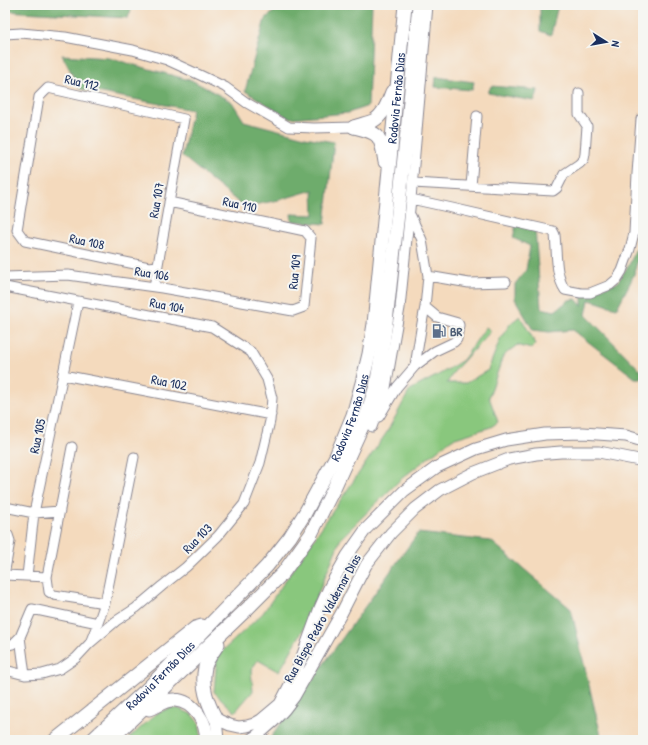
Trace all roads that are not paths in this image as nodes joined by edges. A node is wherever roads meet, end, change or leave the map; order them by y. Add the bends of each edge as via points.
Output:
1 (405, 5) edge
2 (418, 5) edge
3 (428, 5) edge
4 (5, 34) edge
5 (398, 77) junction
6 (579, 93) dead end
7 (477, 116) dead end
8 (184, 119) joint
9 (641, 119) dead end
10 (354, 127) junction
11 (388, 173) junction
12 (413, 181) junction
13 (468, 186) junction
14 (411, 199) junction
15 (169, 202) junction
16 (410, 214) junction
17 (17, 230) joint
18 (305, 231) joint
19 (157, 266) junction
20 (428, 276) junction
21 (5, 277) edge
22 (506, 282) dead end
23 (5, 287) edge
24 (154, 287) junction
25 (78, 302) junction
26 (425, 307) junction
27 (293, 312) joint
28 (415, 366) junction
29 (63, 375) junction
30 (271, 415) junction
31 (372, 427) junction
32 (643, 440) edge
33 (72, 447) dead end
34 (134, 457) dead end
35 (643, 461) edge
36 (334, 488) junction
37 (5, 507) edge
38 (60, 511) junction
39 (34, 513) junction
40 (5, 533) edge
41 (5, 570) edge
42 (5, 575) edge
43 (27, 576) junction
44 (47, 577) junction
45 (105, 603) junction
46 (214, 620) junction
47 (98, 623) junction
48 (230, 626) junction
49 (20, 638) junction
50 (90, 643) junction
51 (5, 646) edge
52 (5, 670) edge
53 (25, 675) junction
54 (138, 713) junction
55 (216, 719) junction
56 (55, 740) edge
57 (92, 740) edge
58 (110, 740) edge
59 (206, 740) edge
60 (218, 740) edge
61 (250, 740) edge

1 - 5 highway, Rodovia Fernão Dias
2 - 36 highway, Rodovia Fernão Dias via 408,122 381,358 376,386 365,420
3 - 12 street, Rodovia Fernão Dias
4 - 10 street via 65,37 133,50 167,60 225,87 289,127
5 - 10 highway via 380,115 373,121
5 - 11 highway, Rodovia Fernão Dias
6 - 13 street via 579,114 587,126 584,160 564,174 557,188 553,191
7 - 13 street
8 - 15 street, Rua 107
8 - 17 street, Rua 112 via 48,88 39,98
9 - 14 street via 634,233 630,250 617,279 610,285 590,293 565,290 563,287 558,271 553,231
10 - 11 highway via 378,137
11 - 46 highway, Rodovia Fernão Dias via 374,324 353,415 336,456 290,537 267,566
12 - 13 street
12 - 14 street, Rodovia Fernão Dias
14 - 16 street, Rodovia Fernão Dias
15 - 18 street, Rua 110
15 - 19 street, Rua 107
16 - 20 street via 422,240
16 - 31 street, Rodovia Fernão Dias via 395,338 386,388
17 - 19 street, Rua 108 via 25,241 149,267
18 - 27 street, Rua 109 via 311,238 304,307
19 - 24 street, Rua 107
20 - 22 street via 469,283
20 - 26 street
21 - 24 street, Rua 106 via 68,275
23 - 25 street, Rua 104
24 - 27 street, Rua 106
25 - 29 street, Rua 105
25 - 30 street, Rua 104 via 212,327 251,352 267,379 272,398
26 - 28 street
26 - 28 street via 438,316 458,322 457,339 434,351
28 - 31 street via 397,387
29 - 30 street, Rua 102
29 - 39 street, Rua 105
30 - 50 street, Rua 103 via 260,463 244,504 218,536 186,567
31 - 36 highway via 360,452
32 - 55 main road, Rua Bispo Pedro Valdemar Dias via 583,432 545,434 500,441 437,467 404,491 366,529 347,556 329,588 296,673 280,704 261,720 247,726 230,725
33 - 38 street
34 - 45 street, Rua 103
35 - 61 main road, Rua Bispo Pedro Valdemar Dias via 599,452 536,454 509,459 440,490 415,509 391,533 366,565 294,697 260,734
36 - 48 highway, Rodovia Fernão Dias via 310,534 283,573
37 - 39 street
38 - 39 street
38 - 44 street
39 - 43 street, Rua 105
40 - 41 street via 10,541
42 - 43 street
43 - 44 street
44 - 45 street via 49,592 54,595
45 - 47 street, Rua 103
46 - 56 highway via 195,628
46 - 57 highway, Rodovia Fernão Dias via 148,688
47 - 49 street via 32,609
47 - 50 street, Rua 103
48 - 54 highway, Rodovia Fernão Dias
48 - 55 highway via 205,665 205,693
49 - 51 street
49 - 53 street
50 - 53 street, Rua 103 via 76,658 60,669
52 - 53 street, Rua 103
54 - 58 highway, Rodovia Fernão Dias
54 - 59 highway via 164,701 184,702 198,714 204,725
55 - 60 main road

